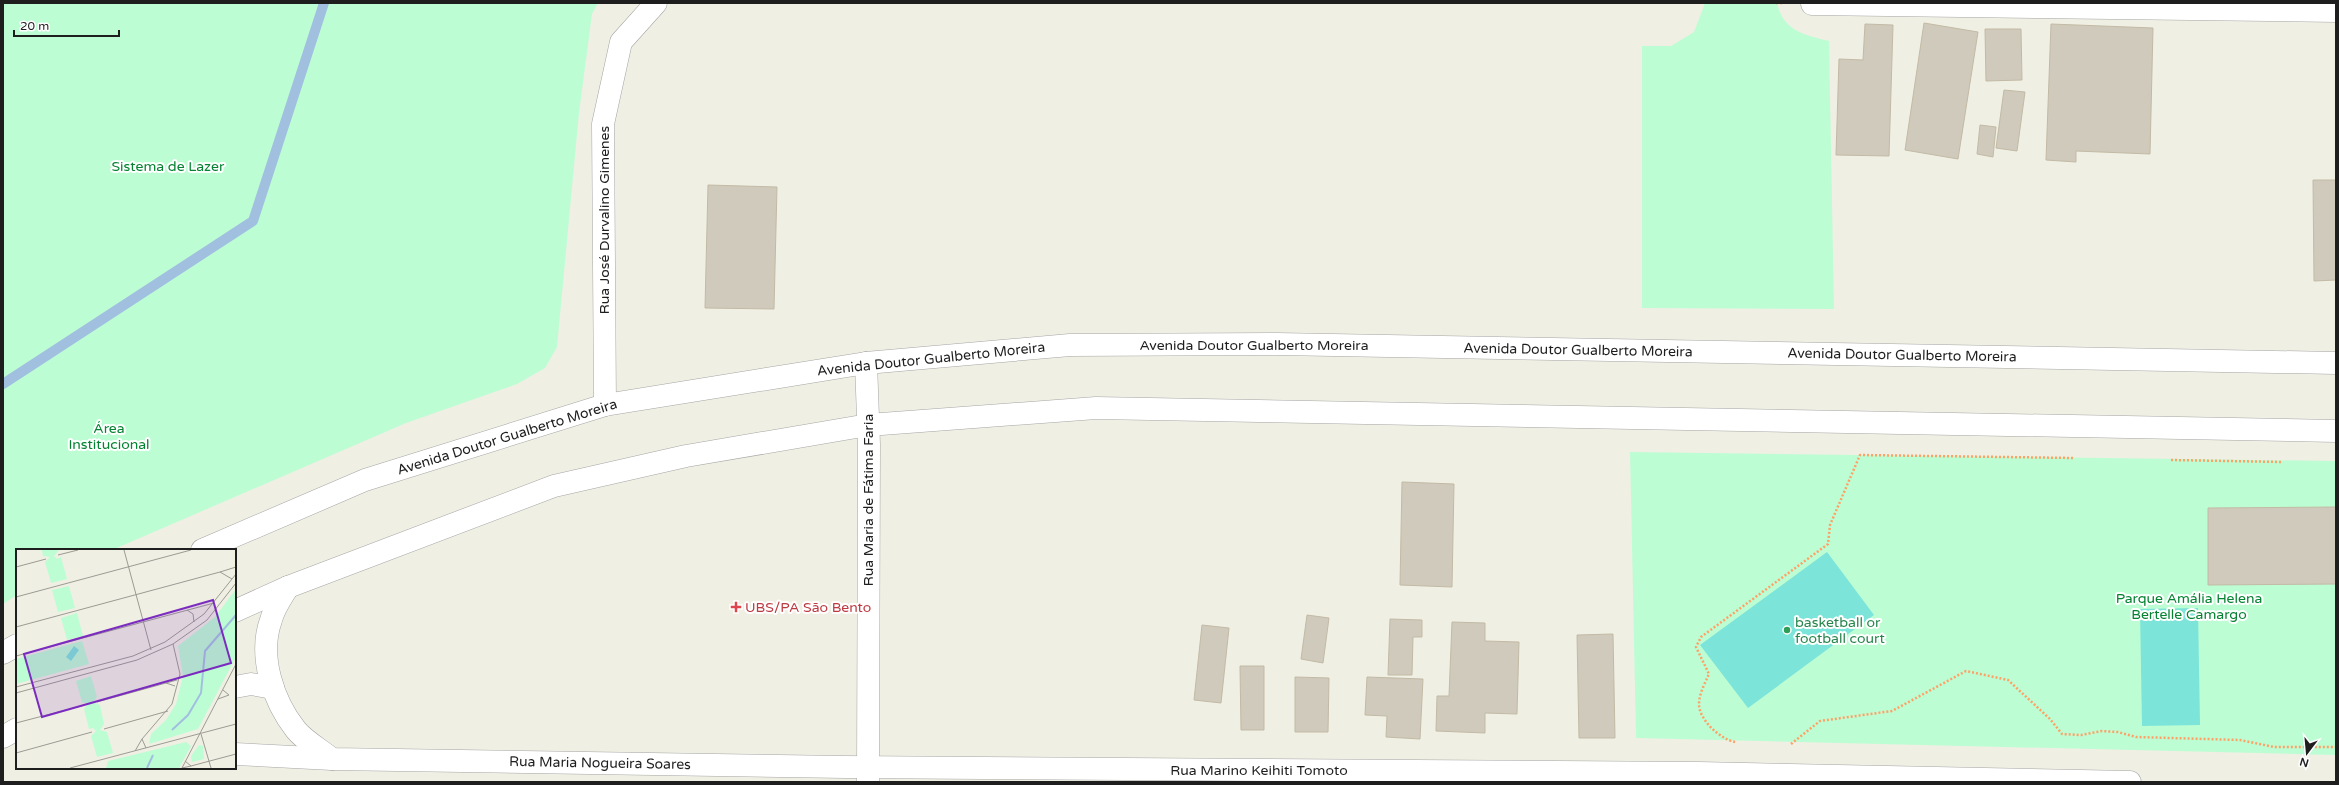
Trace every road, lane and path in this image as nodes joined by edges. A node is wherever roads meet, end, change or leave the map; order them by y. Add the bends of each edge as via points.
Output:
1 (656, 3) edge
2 (1812, 4) edge
3 (2336, 11) edge
4 (866, 363) junction
5 (2336, 363) edge
6 (605, 405) junction
7 (868, 425) junction
8 (2336, 432) edge
9 (2078, 458) dead end
10 (2166, 460) dead end
11 (2284, 462) dead end
12 (204, 549) edge
13 (288, 587) junction
14 (236, 611) edge
15 (16, 646) edge
16 (3, 653) edge
17 (236, 686) edge
18 (273, 688) junction
19 (16, 730) edge
20 (3, 737) edge
21 (3, 742) edge
22 (16, 742) edge
23 (1738, 743) dead end
24 (1788, 744) dead end
25 (2336, 747) edge
26 (236, 754) edge
27 (332, 759) junction
28 (868, 774) edge
29 (2130, 782) edge

1 - 6 street, Rua José Durvalino Gimenes via 621,42 603,124
2 - 3 street
4 - 5 street, Avenida Doutor Gualberto Moreira via 1070,345 1277,344
4 - 6 street, Avenida Doutor Gualberto Moreira
4 - 7 street, Rua Maria de Fátima Faria
6 - 12 street, Avenida Doutor Gualberto Moreira via 364,480
7 - 8 street via 1096,408
7 - 13 street via 686,456 554,486
7 - 28 street, Rua Maria de Fátima Faria
9 - 23 path via 1860,455 1830,525 1828,544 1701,637 1696,647 1709,674 1699,703 1701,715 1728,741
10 - 11 path
13 - 14 street
13 - 18 street via 270,620 266,642
15 - 16 street
17 - 18 street via 251,684
18 - 27 street via 297,730
19 - 20 street
21 - 22 street
24 - 25 path via 1795,742 1820,721 1892,711 1966,671 2008,680 2050,719 2062,734 2081,735 2102,731 2118,732 2136,738 2240,740 2274,747
26 - 27 street, Rua Maria Nogueira Soares
27 - 28 street, Rua Maria Nogueira Soares
28 - 29 street, Rua Marino Keihiti Tomoto via 1699,773

